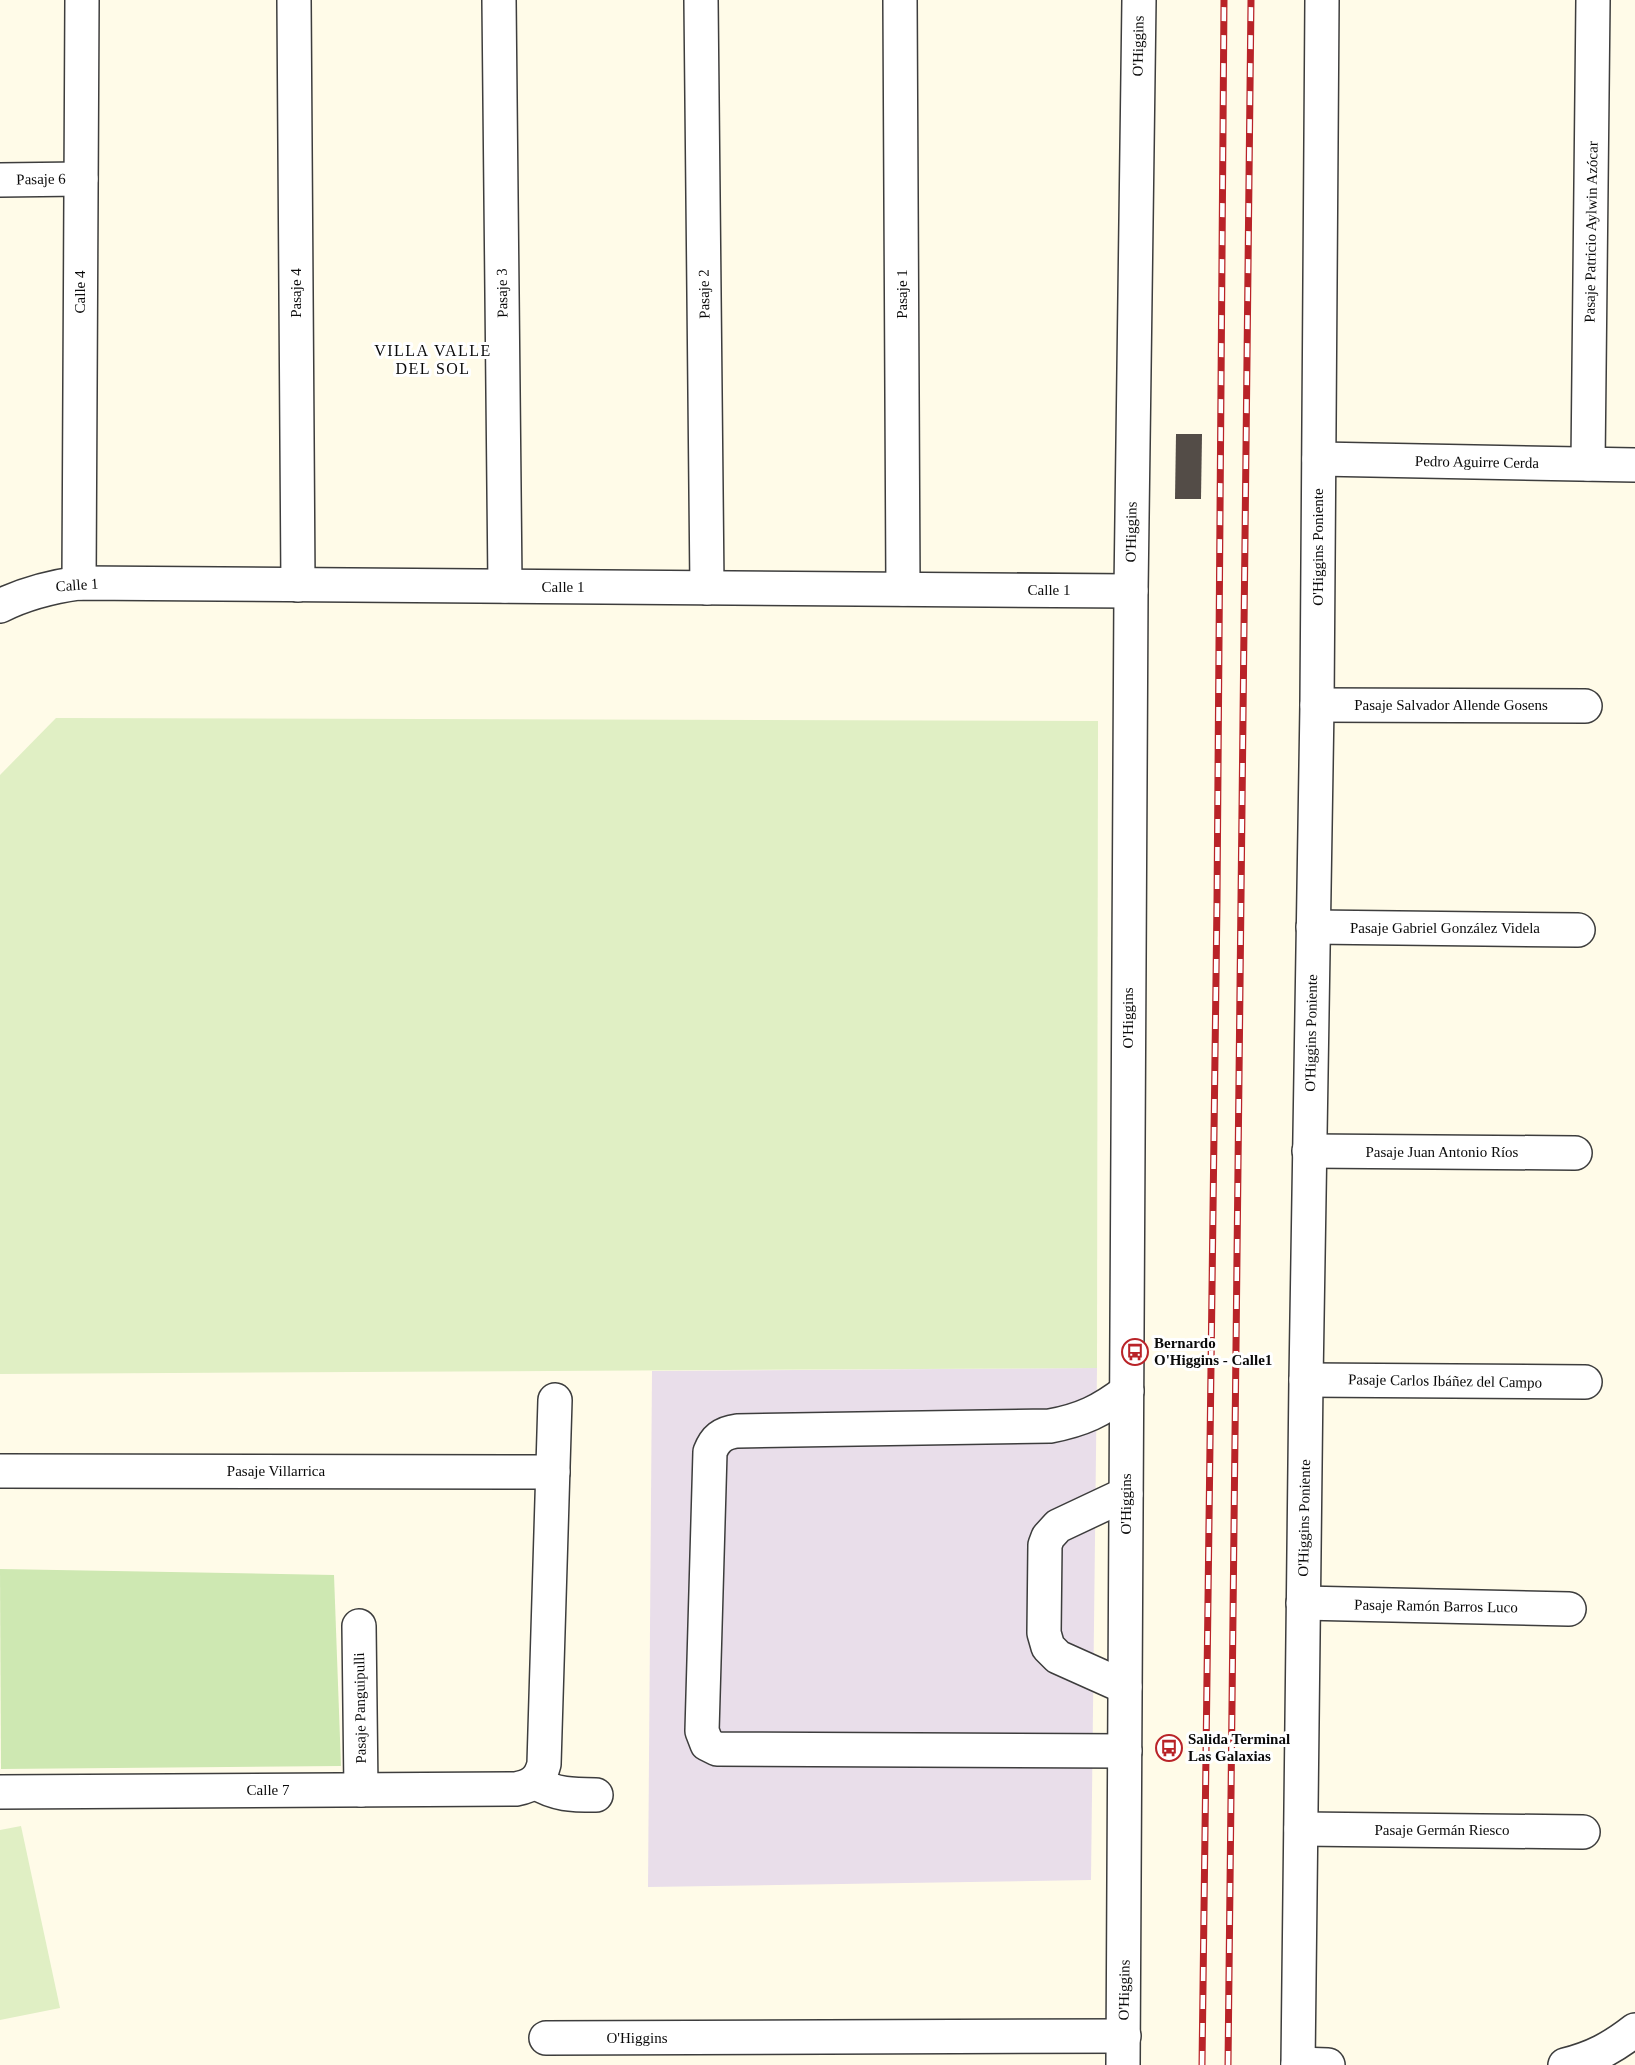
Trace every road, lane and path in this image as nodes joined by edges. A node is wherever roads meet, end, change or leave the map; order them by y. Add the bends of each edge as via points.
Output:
1 (82, 0) edge
2 (294, 0) edge
3 (499, 0) edge
4 (701, 0) edge
5 (900, 0) edge
6 (1139, 0) edge
7 (1322, 0) edge
8 (1593, 0) edge
9 (81, 179) junction
10 (0, 180) edge
11 (1319, 459) junction
12 (1588, 464) junction
13 (1635, 465) edge
14 (79, 583) junction
15 (298, 585) junction
16 (505, 586) junction
17 (707, 588) junction
18 (903, 589) junction
19 (1131, 591) junction
20 (0, 606) edge
21 (1317, 705) junction
22 (1585, 706) dead end
23 (1313, 927) junction
24 (1578, 930) dead end
25 (1309, 1151) junction
26 (1575, 1153) dead end
27 (1306, 1380) junction
28 (1585, 1382) dead end
29 (1127, 1391) junction
30 (555, 1400) dead end
31 (0, 1471) edge
32 (553, 1472) junction
33 (1126, 1494) junction
34 (1303, 1603) junction
35 (1569, 1610) dead end
36 (359, 1626) dead end
37 (1125, 1687) junction
38 (1125, 1751) junction
39 (535, 1782) junction
40 (361, 1790) junction
41 (0, 1792) edge
42 (596, 1795) dead end
43 (1301, 1829) junction
44 (1583, 1832) dead end
45 (1635, 2030) edge
46 (546, 2038) dead end
47 (1124, 2050) edge
48 (1298, 2065) edge
49 (1328, 2065) edge
50 (1565, 2065) edge

1 - 9 street, Calle 4
2 - 15 street, Pasaje 4
3 - 16 street, Pasaje 3
4 - 17 street, Pasaje 2
5 - 18 street, Pasaje 1
6 - 19 street, O'Higgins
7 - 11 street, O'Higgins Poniente
8 - 12 street, Pasaje Patricio Aylwin Azócar
9 - 10 street, Pasaje 6
9 - 14 street, Calle 4
11 - 12 street, Pedro Aguirre Cerda
11 - 21 street, O'Higgins Poniente
12 - 13 street, Pedro Aguirre Cerda
14 - 15 street, Calle 1
14 - 20 street, Calle 1 via 49,587
15 - 16 street, Calle 1
16 - 17 street, Calle 1
17 - 18 street, Calle 1
18 - 19 street, Calle 1
19 - 29 street, O'Higgins
21 - 22 street, Pasaje Salvador Allende Gosens
21 - 23 street, O'Higgins Poniente
23 - 24 street, Pasaje Gabriel González Videla
23 - 25 street, O'Higgins Poniente
25 - 26 street, Pasaje Juan Antonio Ríos
25 - 27 street, O'Higgins Poniente
27 - 28 street, Pasaje Carlos Ibáñez del Campo
27 - 34 street, O'Higgins Poniente
29 - 33 street, O'Higgins
29 - 38 street via 1083,1419 1050,1426 737,1431 717,1438 710,1452 702,1731 707,1744 717,1749
30 - 32 street
31 - 32 street, Pasaje Villarrica
32 - 39 street via 544,1764
33 - 37 street, O'Higgins
33 - 37 street via 1058,1526 1048,1538 1044,1633 1048,1647 1058,1657
34 - 35 street, Pasaje Ramón Barros Luco
34 - 43 street, O'Higgins Poniente
36 - 40 street, Pasaje Panguipulli
37 - 38 street, O'Higgins
38 - 47 street, O'Higgins
39 - 40 street, Calle 7 via 516,1789
39 - 42 street via 564,1794
40 - 41 street, Calle 7
43 - 44 street, Pasaje Germán Riesco
43 - 48 street, O'Higgins Poniente
45 - 50 street via 1611,2048
46 - 47 street, O'Higgins
48 - 49 street

